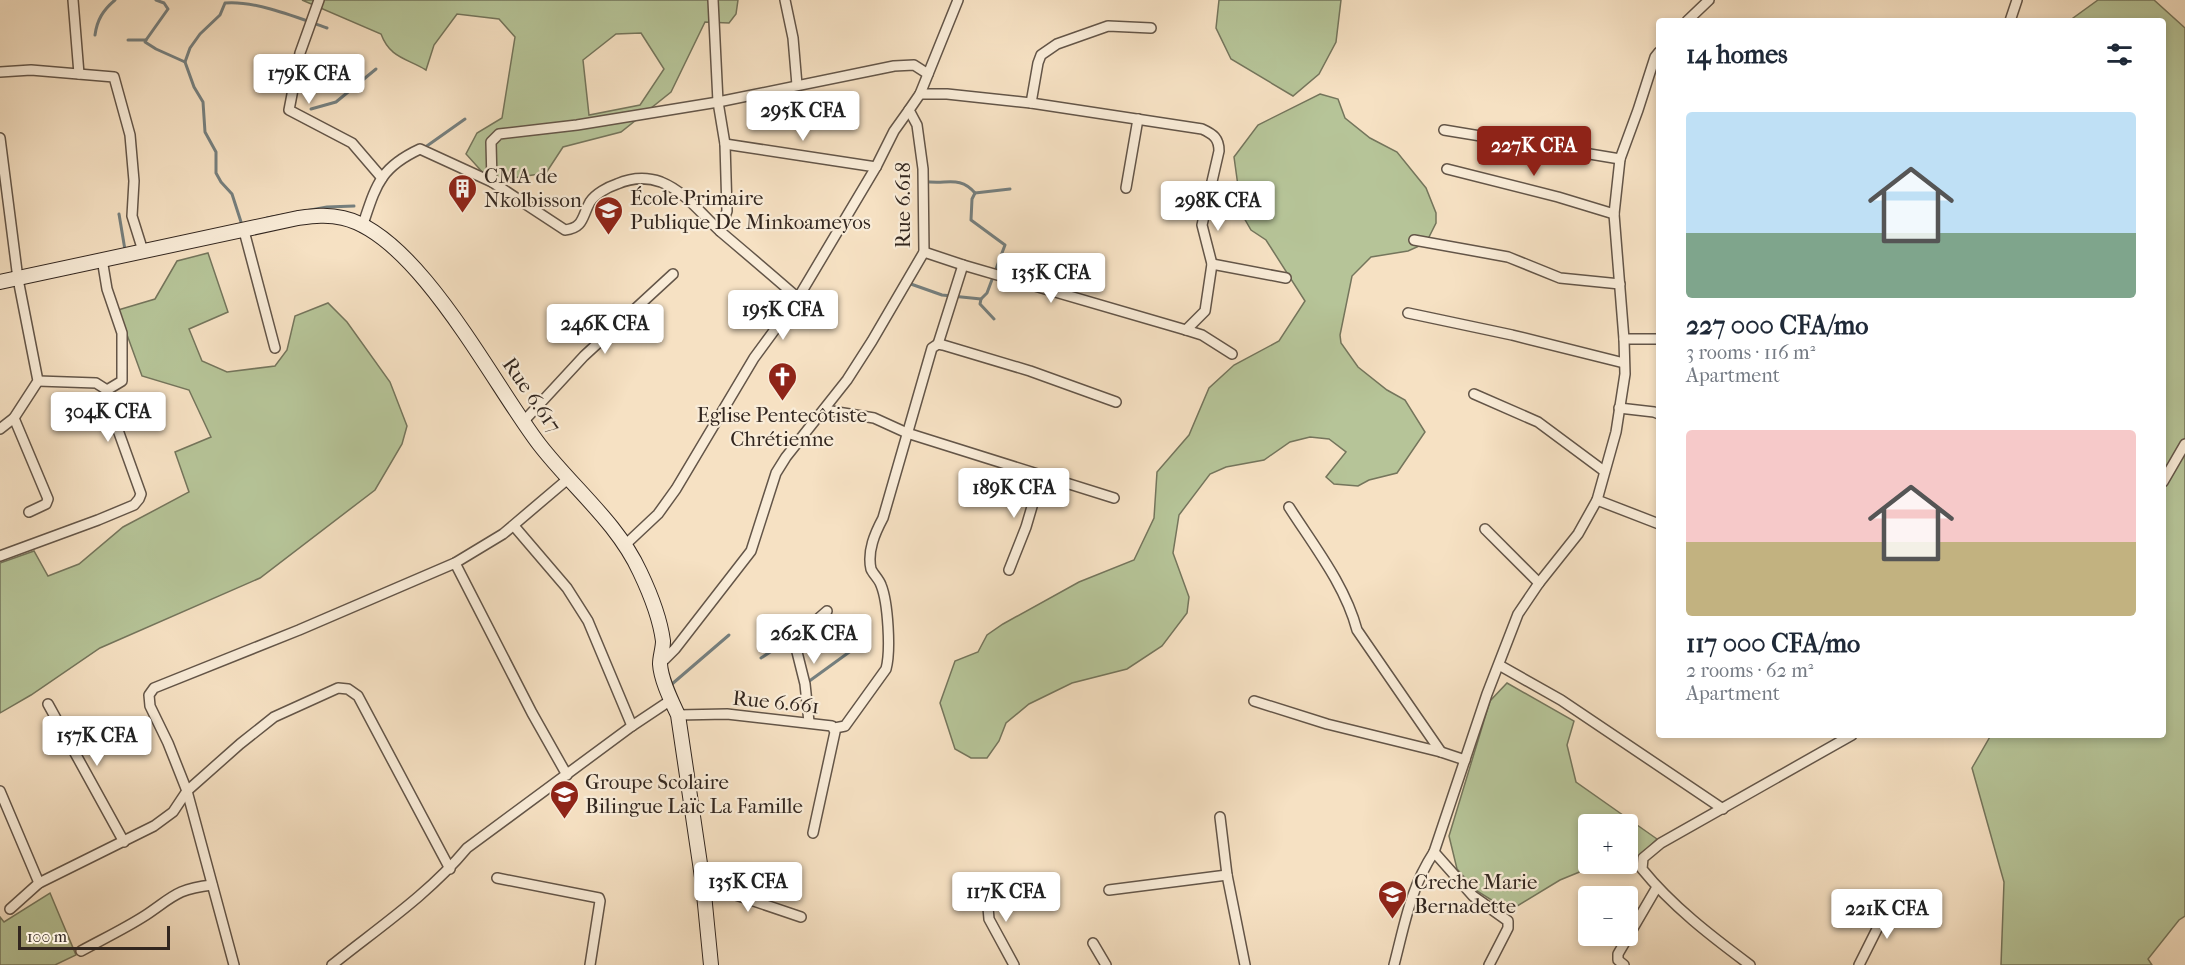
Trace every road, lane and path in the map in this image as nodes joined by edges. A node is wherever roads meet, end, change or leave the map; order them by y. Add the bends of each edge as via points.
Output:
1 (73, 0) edge
2 (319, 0) edge
3 (713, 0) edge
4 (784, 0) edge
5 (958, 0) edge
6 (1709, 0) edge
7 (2017, 0) edge
8 (1691, 18) edge
9 (2011, 18) edge
10 (1151, 28) dead end
11 (1656, 56) edge
12 (0, 72) edge
13 (79, 74) junction
14 (928, 74) junction
15 (796, 85) junction
16 (920, 94) junction
17 (718, 102) junction
18 (1031, 103) junction
19 (909, 110) junction
20 (1138, 119) junction
21 (1444, 130) dead end
22 (0, 138) edge
23 (725, 144) junction
24 (1620, 159) junction
25 (876, 167) junction
26 (1447, 169) dead end
27 (382, 178) junction
28 (492, 182) junction
29 (1126, 188) dead end
30 (1614, 214) junction
31 (362, 226) junction
32 (244, 231) junction
33 (720, 231) junction
34 (1414, 240) dead end
35 (143, 251) junction
36 (924, 252) junction
37 (102, 259) junction
38 (1212, 264) junction
39 (963, 265) junction
40 (673, 274) dead end
41 (18, 279) junction
42 (1286, 279) dead end
43 (0, 282) edge
44 (1620, 284) junction
45 (798, 298) junction
46 (1408, 313) dead end
47 (1186, 330) junction
48 (1624, 339) junction
49 (1656, 339) edge
50 (938, 344) junction
51 (275, 348) dead end
52 (1232, 354) dead end
53 (1624, 363) junction
54 (38, 381) junction
55 (107, 390) junction
56 (1474, 394) dead end
57 (1116, 402) dead end
58 (1619, 408) junction
59 (825, 410) junction
60 (1656, 413) edge
61 (14, 418) junction
62 (523, 422) junction
63 (0, 429) edge
64 (907, 433) junction
65 (2185, 444) edge
66 (1604, 471) junction
67 (1041, 476) junction
68 (2166, 477) edge
69 (569, 478) junction
70 (1113, 498) dead end
71 (1597, 500) junction
72 (1289, 507) dead end
73 (30, 512) dead end
74 (1656, 523) edge
75 (514, 526) junction
76 (1485, 529) dead end
77 (624, 545) junction
78 (0, 556) edge
79 (455, 563) junction
80 (1009, 570) dead end
81 (1539, 583) junction
82 (827, 612) dead end
83 (660, 664) junction
84 (1499, 665) junction
85 (670, 700) junction
86 (1254, 701) dead end
87 (48, 704) dead end
88 (678, 715) junction
89 (809, 722) junction
90 (632, 726) junction
91 (835, 728) junction
92 (1847, 738) edge
93 (1441, 752) junction
94 (1465, 760) junction
95 (567, 775) junction
96 (0, 791) edge
97 (187, 791) junction
98 (4, 808) edge
99 (1723, 809) junction
100 (1220, 818) dead end
101 (813, 833) dead end
102 (124, 842) junction
103 (1434, 852) junction
104 (450, 869) junction
105 (1227, 875) junction
106 (497, 878) dead end
107 (39, 883) junction
108 (703, 884) junction
109 (986, 884) dead end
110 (212, 885) junction
111 (1657, 887) junction
112 (1109, 890) dead end
113 (1885, 904) dead end
114 (10, 909) dead end
115 (801, 917) dead end
116 (1093, 943) dead end
117 (81, 951) dead end
118 (234, 965) edge
119 (332, 965) edge
120 (590, 965) edge
121 (711, 965) edge
122 (1014, 965) edge
123 (1106, 965) edge
124 (1245, 965) edge
125 (1394, 965) edge
126 (1489, 965) edge
127 (1624, 965) edge
128 (1750, 965) edge
129 (1859, 965) edge

1 - 13 street
2 - 27 street via 300,53 289,110 352,143
3 - 17 street
4 - 15 street via 793,38
5 - 14 street
6 - 8 street
7 - 9 street
10 - 18 street via 1108,26 1057,44 1041,55
11 - 24 street
12 - 13 street
13 - 35 street via 114,77 130,135 132,216
14 - 15 street via 914,65 894,66
14 - 16 street
15 - 17 street
16 - 18 street
16 - 19 street
17 - 23 street
17 - 28 street via 499,134 491,142
18 - 20 street
19 - 25 street
19 - 36 street, Rue 6.618 via 917,124 921,158
20 - 29 street
20 - 38 street via 1202,129 1219,142 1202,225
21 - 24 street
22 - 41 street
23 - 25 street
23 - 33 street via 726,211
24 - 30 street
25 - 45 street
26 - 30 street
27 - 28 street via 404,157 420,149
27 - 31 street
28 - 33 street via 565,231 580,224 591,201 615,184 637,178 660,182 680,192
30 - 44 street
31 - 32 street, Rue 6.617 via 322,215
31 - 62 street, Rue 6.617 via 415,267
32 - 35 street, Rue 6.617
32 - 51 street
33 - 45 street
34 - 44 street via 1508,257 1560,278
35 - 37 street, Rue 6.617
36 - 39 street
36 - 59 street, Rue 6.618 via 873,341
37 - 41 street, Rue 6.617
37 - 55 street via 107,289 122,333 122,381
38 - 42 street
38 - 47 street via 1205,311
39 - 47 street
39 - 50 street
40 - 62 street via 584,356
41 - 43 street, Rue 6.617
41 - 54 street
44 - 48 street
45 - 77 street via 754,358 676,489 658,514
46 - 53 street
47 - 52 street
48 - 49 street
48 - 53 street
50 - 57 street
50 - 64 street via 932,348
53 - 58 street
54 - 55 street via 96,383
54 - 61 street
55 - 78 street via 141,494 139,499 134,505 98,520
56 - 66 street via 1538,422
58 - 60 street
58 - 66 street
59 - 64 street via 874,418
59 - 83 street, Rue 6.618 via 776,473 751,550
61 - 63 street
61 - 73 street via 48,499
62 - 69 street, Rue 6.617
64 - 67 street
64 - 91 street via 883,519 873,539 871,569 885,600 889,659 845,726
65 - 68 street
66 - 71 street
67 - 70 street
67 - 80 street
69 - 75 street
69 - 77 street, Rue 6.617
71 - 74 street
71 - 81 street via 1578,534
72 - 93 street via 1342,590 1357,630
75 - 79 street
75 - 90 street via 567,588 588,621
76 - 81 street
77 - 83 street, Rue 6.617 via 650,593 663,643
79 - 95 street
79 - 97 street via 154,688 149,695 150,706
81 - 84 street via 1518,614
82 - 89 street via 794,640
83 - 85 street, Rue 6.617
84 - 94 street
84 - 99 street via 1561,700
85 - 88 street, Rue 6.617
85 - 90 street
86 - 93 street
87 - 102 street
88 - 89 street, Rue 6.661 via 727,714
88 - 108 street, Rue 6.617
89 - 91 street, Rue 6.661
90 - 95 street
91 - 101 street, Rue 6.661
92 - 99 street
93 - 94 street
94 - 103 street
95 - 104 street via 467,848
96 - 98 street
97 - 102 street via 173,812
97 - 104 street via 274,717 338,688 348,689 358,696
97 - 110 street
98 - 107 street
99 - 111 street via 1661,843 1643,858 1642,869
100 - 105 street
102 - 107 street
103 - 125 street via 1410,902
103 - 126 street via 1473,896 1508,921
104 - 119 street
105 - 112 street
105 - 124 street
106 - 120 street via 599,898
107 - 114 street
108 - 115 street
108 - 121 street, Rue 6.617
109 - 122 street via 989,919
110 - 117 street via 187,888
110 - 118 street
111 - 127 street via 1617,954
111 - 128 street
113 - 129 street via 1882,919
116 - 123 street

